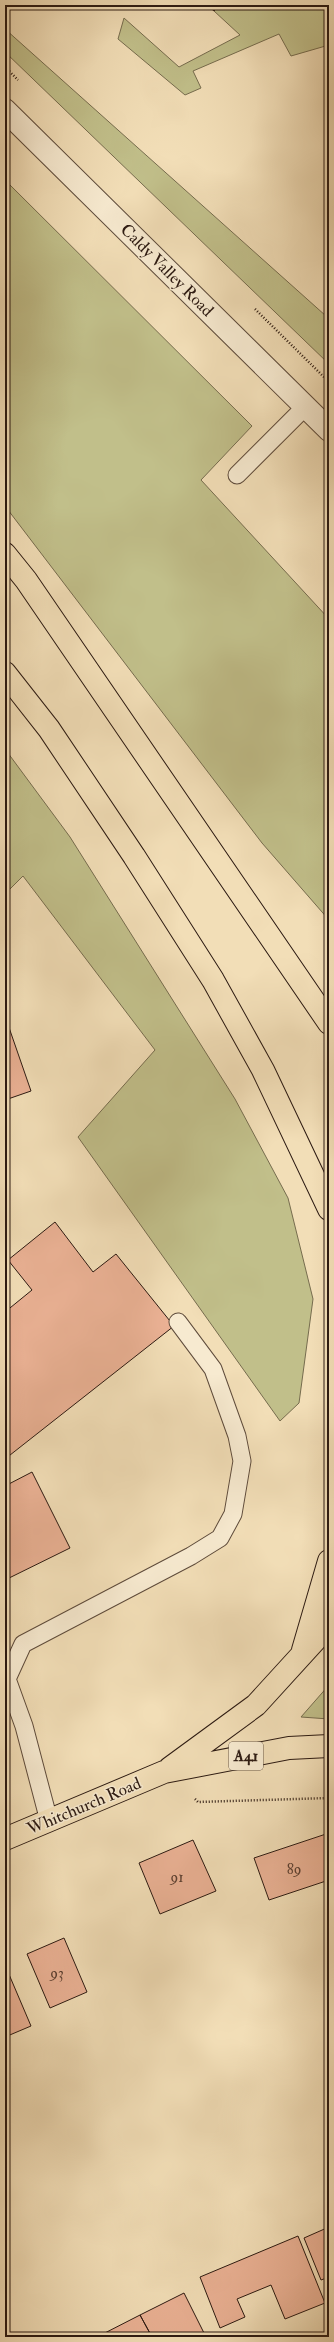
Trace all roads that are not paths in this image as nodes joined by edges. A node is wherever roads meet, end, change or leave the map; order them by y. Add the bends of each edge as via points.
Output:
1 (5, 110) edge
2 (305, 407) junction
3 (329, 430) edge
4 (237, 475) dead end
5 (5, 554) edge
6 (5, 673) edge
7 (329, 1023) edge
8 (329, 1209) edge
9 (178, 1322) dead end
10 (329, 1561) edge
11 (329, 1625) edge
12 (302, 1653) junction
13 (329, 1746) edge
14 (164, 1772) junction
15 (49, 1821) junction
16 (5, 1839) edge

1 - 2 street, Caldy Valley Road
2 - 3 street, Caldy Valley Road
2 - 4 lane
5 - 7 highway via 31,587
6 - 8 highway via 49,729 213,980 263,1070
9 - 15 lane via 213,1369 237,1436 242,1461 233,1514 220,1538 191,1556 23,1644 7,1679 24,1726
10 - 12 highway, Whitchurch Road / A41
11 - 12 highway, Whitchurch Road / A41
12 - 14 highway, Whitchurch Road / A41 via 276,1685 256,1704
13 - 14 highway, Whitchurch Road / A41 via 289,1748
14 - 15 highway, Whitchurch Road / A41
15 - 16 highway, Whitchurch Road / A41

